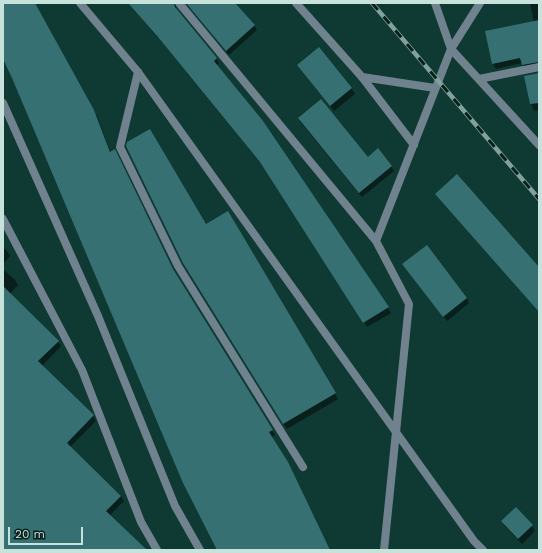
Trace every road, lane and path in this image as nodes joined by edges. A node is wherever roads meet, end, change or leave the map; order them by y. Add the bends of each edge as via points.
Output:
1 (80, 3) edge
2 (179, 3) edge
3 (296, 3) edge
4 (435, 3) edge
5 (480, 3) edge
6 (450, 48) junction
7 (539, 67) edge
8 (138, 72) junction
9 (362, 77) junction
10 (479, 79) junction
11 (435, 88) junction
12 (3, 103) edge
13 (414, 145) junction
14 (539, 145) edge
15 (3, 219) edge
16 (376, 241) junction
17 (396, 432) junction
18 (303, 467) dead end
19 (157, 550) edge
20 (200, 550) edge
21 (384, 550) edge
22 (483, 550) edge

1 - 8 street
2 - 16 street
3 - 9 street
4 - 6 street
5 - 6 street
6 - 10 street
6 - 11 street
7 - 10 street
8 - 17 street
8 - 18 street via 120,147 178,266
9 - 11 street
9 - 13 street
10 - 14 street
11 - 13 street
12 - 20 street via 98,316 175,506
13 - 16 street
15 - 19 street via 82,370 141,522
16 - 17 street via 409,304
17 - 21 street
17 - 22 street

